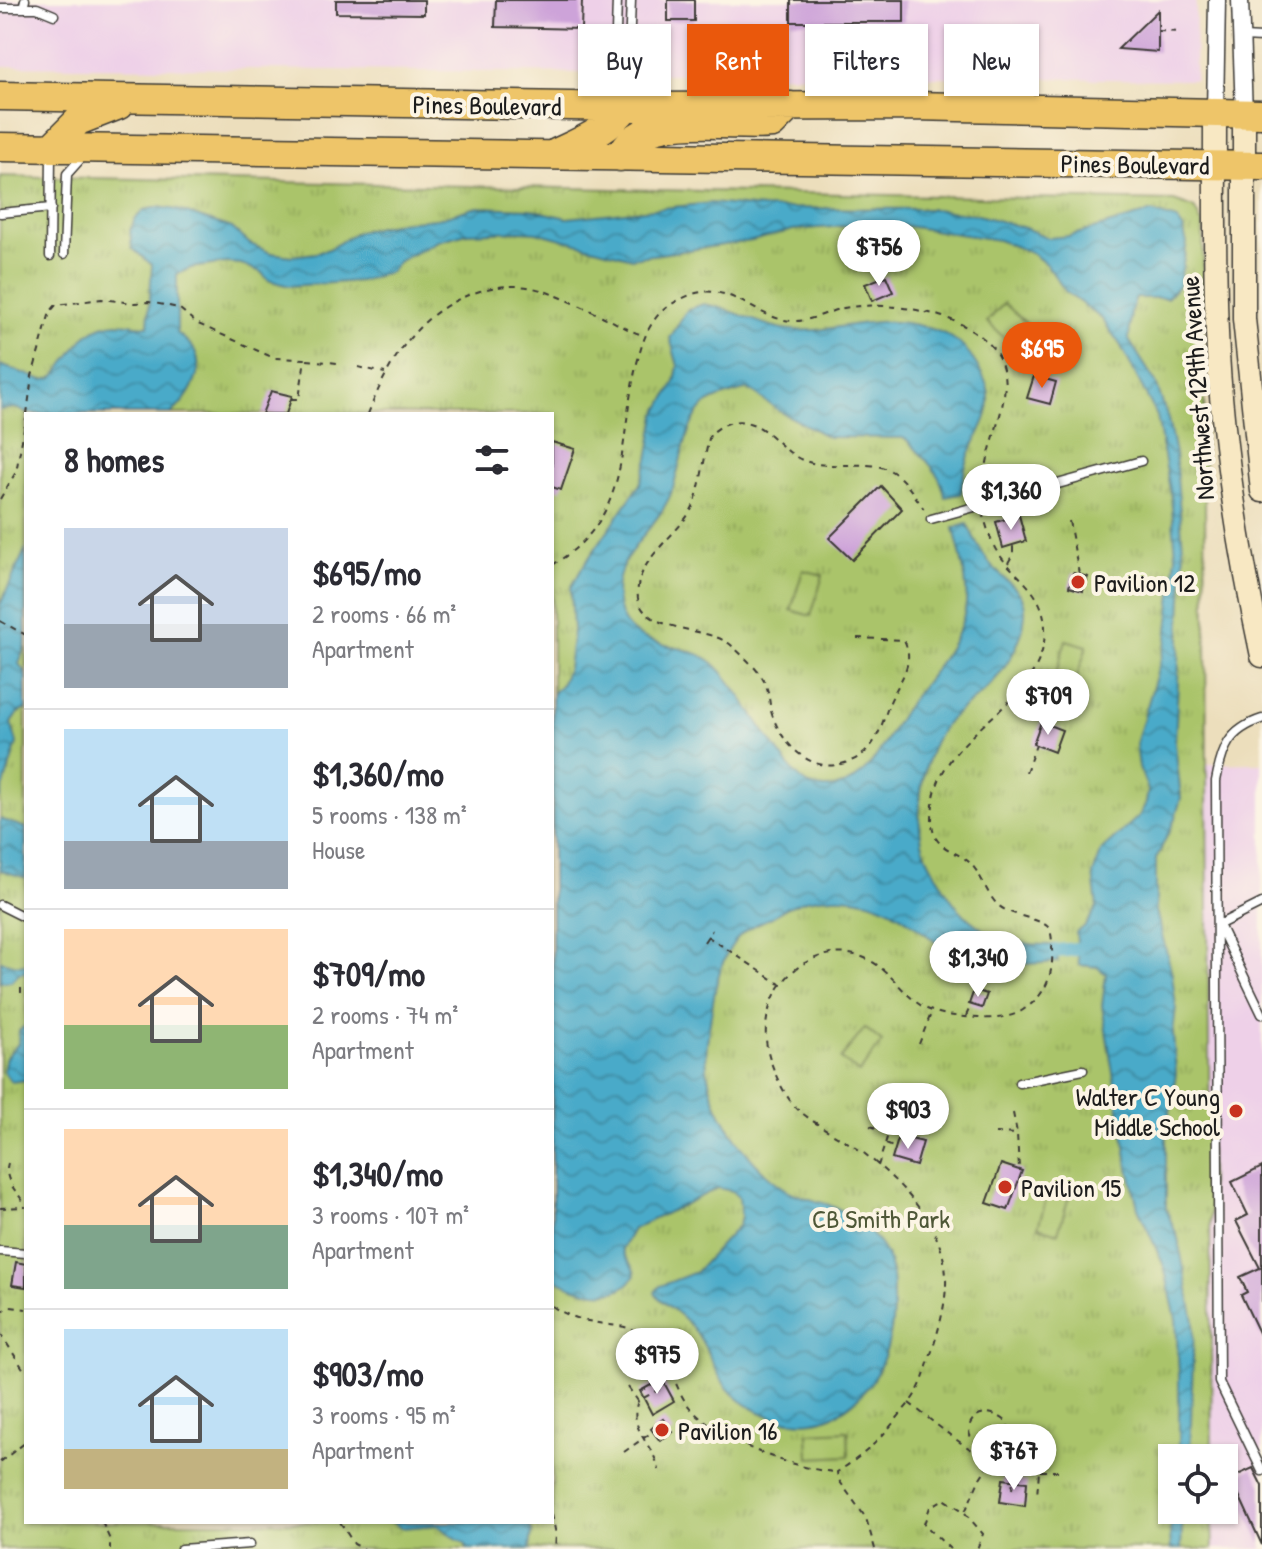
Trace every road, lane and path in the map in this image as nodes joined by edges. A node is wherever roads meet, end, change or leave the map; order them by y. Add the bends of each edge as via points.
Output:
1 (617, 0) edge
2 (631, 0) edge
3 (1217, 0) edge
4 (1240, 0) edge
5 (24, 4) edge
6 (0, 8) edge
7 (54, 15) dead end
8 (1158, 31) dead end
9 (1181, 32) dead end
10 (1243, 37) junction
11 (1262, 38) edge
12 (0, 96) edge
13 (135, 100) junction
14 (791, 105) junction
15 (612, 107) junction
16 (1215, 113) junction
17 (1253, 114) edge
18 (0, 147) edge
19 (51, 148) junction
20 (90, 149) junction
21 (550, 156) junction
22 (620, 157) junction
23 (1240, 166) edge
24 (51, 208) junction
25 (1, 213) edge
26 (64, 254) dead end
27 (50, 256) dead end
28 (644, 336) junction
29 (305, 359) junction
30 (338, 363) dead end
31 (358, 367) dead end
32 (387, 374) junction
33 (291, 399) dead end
34 (27, 412) edge
35 (369, 412) edge
36 (24, 430) edge
37 (1141, 461) dead end
38 (1262, 491) edge
39 (0, 499) edge
40 (984, 504) junction
41 (931, 519) joint
42 (1069, 521) dead end
43 (1013, 545) dead end
44 (554, 564) edge
45 (1008, 564) junction
46 (1079, 574) dead end
47 (0, 621) edge
48 (24, 634) edge
49 (857, 638) dead end
50 (1262, 656) edge
51 (1262, 719) edge
52 (1036, 745) dead end
53 (1026, 772) dead end
54 (1262, 903) edge
55 (0, 905) edge
56 (24, 917) edge
57 (1218, 925) junction
58 (712, 930) dead end
59 (707, 936) junction
60 (704, 942) dead end
61 (780, 984) junction
62 (21, 988) dead end
63 (21, 993) dead end
64 (971, 1005) dead end
65 (932, 1010) junction
66 (1262, 1014) edge
67 (966, 1017) junction
68 (919, 1044) dead end
69 (1083, 1070) dead end
70 (1019, 1083) dead end
71 (1013, 1113) dead end
72 (870, 1126) dead end
73 (911, 1127) dead end
74 (889, 1131) junction
75 (995, 1133) dead end
76 (1017, 1134) junction
77 (885, 1144) junction
78 (895, 1148) dead end
79 (8, 1163) dead end
80 (878, 1166) junction
81 (1019, 1168) dead end
82 (24, 1203) edge
83 (24, 1206) edge
84 (0, 1208) edge
85 (0, 1251) edge
86 (24, 1253) edge
87 (554, 1307) edge
88 (24, 1309) edge
89 (0, 1312) edge
90 (0, 1333) edge
91 (664, 1359) junction
92 (24, 1370) edge
93 (628, 1387) dead end
94 (638, 1401) junction
95 (909, 1403) junction
96 (662, 1425) dead end
97 (643, 1438) junction
98 (24, 1444) edge
99 (992, 1447) junction
100 (624, 1452) dead end
101 (989, 1460) junction
102 (0, 1462) edge
103 (1015, 1468) junction
104 (659, 1470) dead end
105 (1039, 1471) junction
106 (1062, 1471) dead end
107 (1262, 1471) edge
108 (837, 1472) junction
109 (1012, 1489) dead end
110 (1037, 1496) dead end
111 (965, 1512) junction
112 (103, 1524) edge
113 (341, 1524) edge
114 (554, 1524) edge
115 (250, 1544) dead end
116 (110, 1549) edge
117 (181, 1549) edge
118 (364, 1549) edge
119 (555, 1549) edge
120 (875, 1549) edge
121 (950, 1549) edge
122 (977, 1549) edge

1 - 15 lane
2 - 15 lane via 629,95
3 - 16 street
4 - 10 street
5 - 6 lane
5 - 7 lane
8 - 9 path
10 - 11 lane
10 - 17 street
12 - 13 highway, Pines Boulevard
13 - 15 highway, Pines Boulevard
13 - 19 highway via 78,121
14 - 15 highway, Pines Boulevard
14 - 16 highway, Pines Boulevard
14 - 22 highway via 772,124 654,128 625,146
15 - 21 highway via 615,121
16 - 17 highway, Pines Boulevard
16 - 23 street, Northwest 129th Avenue
17 - 23 street, Northwest 129th Avenue
18 - 19 highway, Pines Boulevard
19 - 20 highway, Pines Boulevard
19 - 24 lane
20 - 21 highway, Pines Boulevard
20 - 26 lane via 67,174
21 - 22 highway, Pines Boulevard
22 - 23 highway, Pines Boulevard
23 - 38 street, Northwest 129th Avenue via 1244,319
23 - 50 street, Northwest 129th Avenue via 1217,334 1228,467
24 - 25 lane
24 - 27 lane
28 - 32 path via 539,290 491,287 426,318 403,344
28 - 40 path via 673,302 703,290 733,295 789,321 850,307 926,312 961,323 985,338 1006,374 984,476
28 - 44 path via 623,461 607,510 572,553
29 - 30 path
29 - 33 path via 299,399
29 - 34 path via 274,358 185,316 179,308 102,299 56,305 32,376
31 - 32 path
32 - 35 path
36 - 39 path via 16,472
37 - 40 lane
40 - 41 lane
40 - 45 path via 995,549
41 - 49 path via 889,469 802,461 750,423 727,423 710,435 693,509 640,579 642,610 653,619 729,644 762,677 771,712 790,746 803,759 820,764 836,766 865,754 908,668 904,640
42 - 46 path
43 - 45 path
45 - 67 path via 1035,593 1045,630 1040,657 1016,694 954,754 941,774 932,818 941,845 976,869 998,905 1046,925 1054,968 1042,996 1018,1013
47 - 48 path
51 - 57 lane via 1238,730 1221,753 1216,781
52 - 53 path
54 - 57 lane
55 - 56 lane
57 - 66 lane
57 - 107 lane via 1219,1382
58 - 59 path
59 - 60 path
59 - 61 path
61 - 65 path via 805,961 854,955 875,963
61 - 80 path via 766,1020 767,1048 779,1080 798,1111
62 - 63 path
64 - 67 path
65 - 67 path
65 - 68 path
69 - 70 lane
71 - 76 path
72 - 74 path
73 - 74 path via 892,1122
74 - 77 path
75 - 76 path
76 - 81 path
77 - 78 path
77 - 80 path
79 - 82 path via 8,1179
80 - 95 path via 923,1214 939,1244 946,1277 933,1346
83 - 84 path
85 - 86 lane
87 - 91 path via 578,1318 628,1328 652,1343
88 - 89 path
90 - 92 path
91 - 94 path via 658,1367 660,1389
91 - 108 path via 690,1408 733,1440 794,1465
93 - 94 path
94 - 97 path via 636,1423
95 - 101 path
95 - 108 path via 864,1456
96 - 97 path
97 - 100 path
97 - 104 path
98 - 102 path
99 - 99 path via 1004,1439 1008,1423 994,1412 983,1412 975,1416 971,1436
99 - 101 path
101 - 103 path
101 - 111 path
103 - 105 path
103 - 109 path
105 - 106 path
105 - 110 path
108 - 120 path via 866,1518
111 - 121 path via 944,1499 930,1507 924,1521
111 - 122 path via 983,1534
112 - 116 path
113 - 118 path via 354,1544
114 - 119 path
115 - 117 lane

